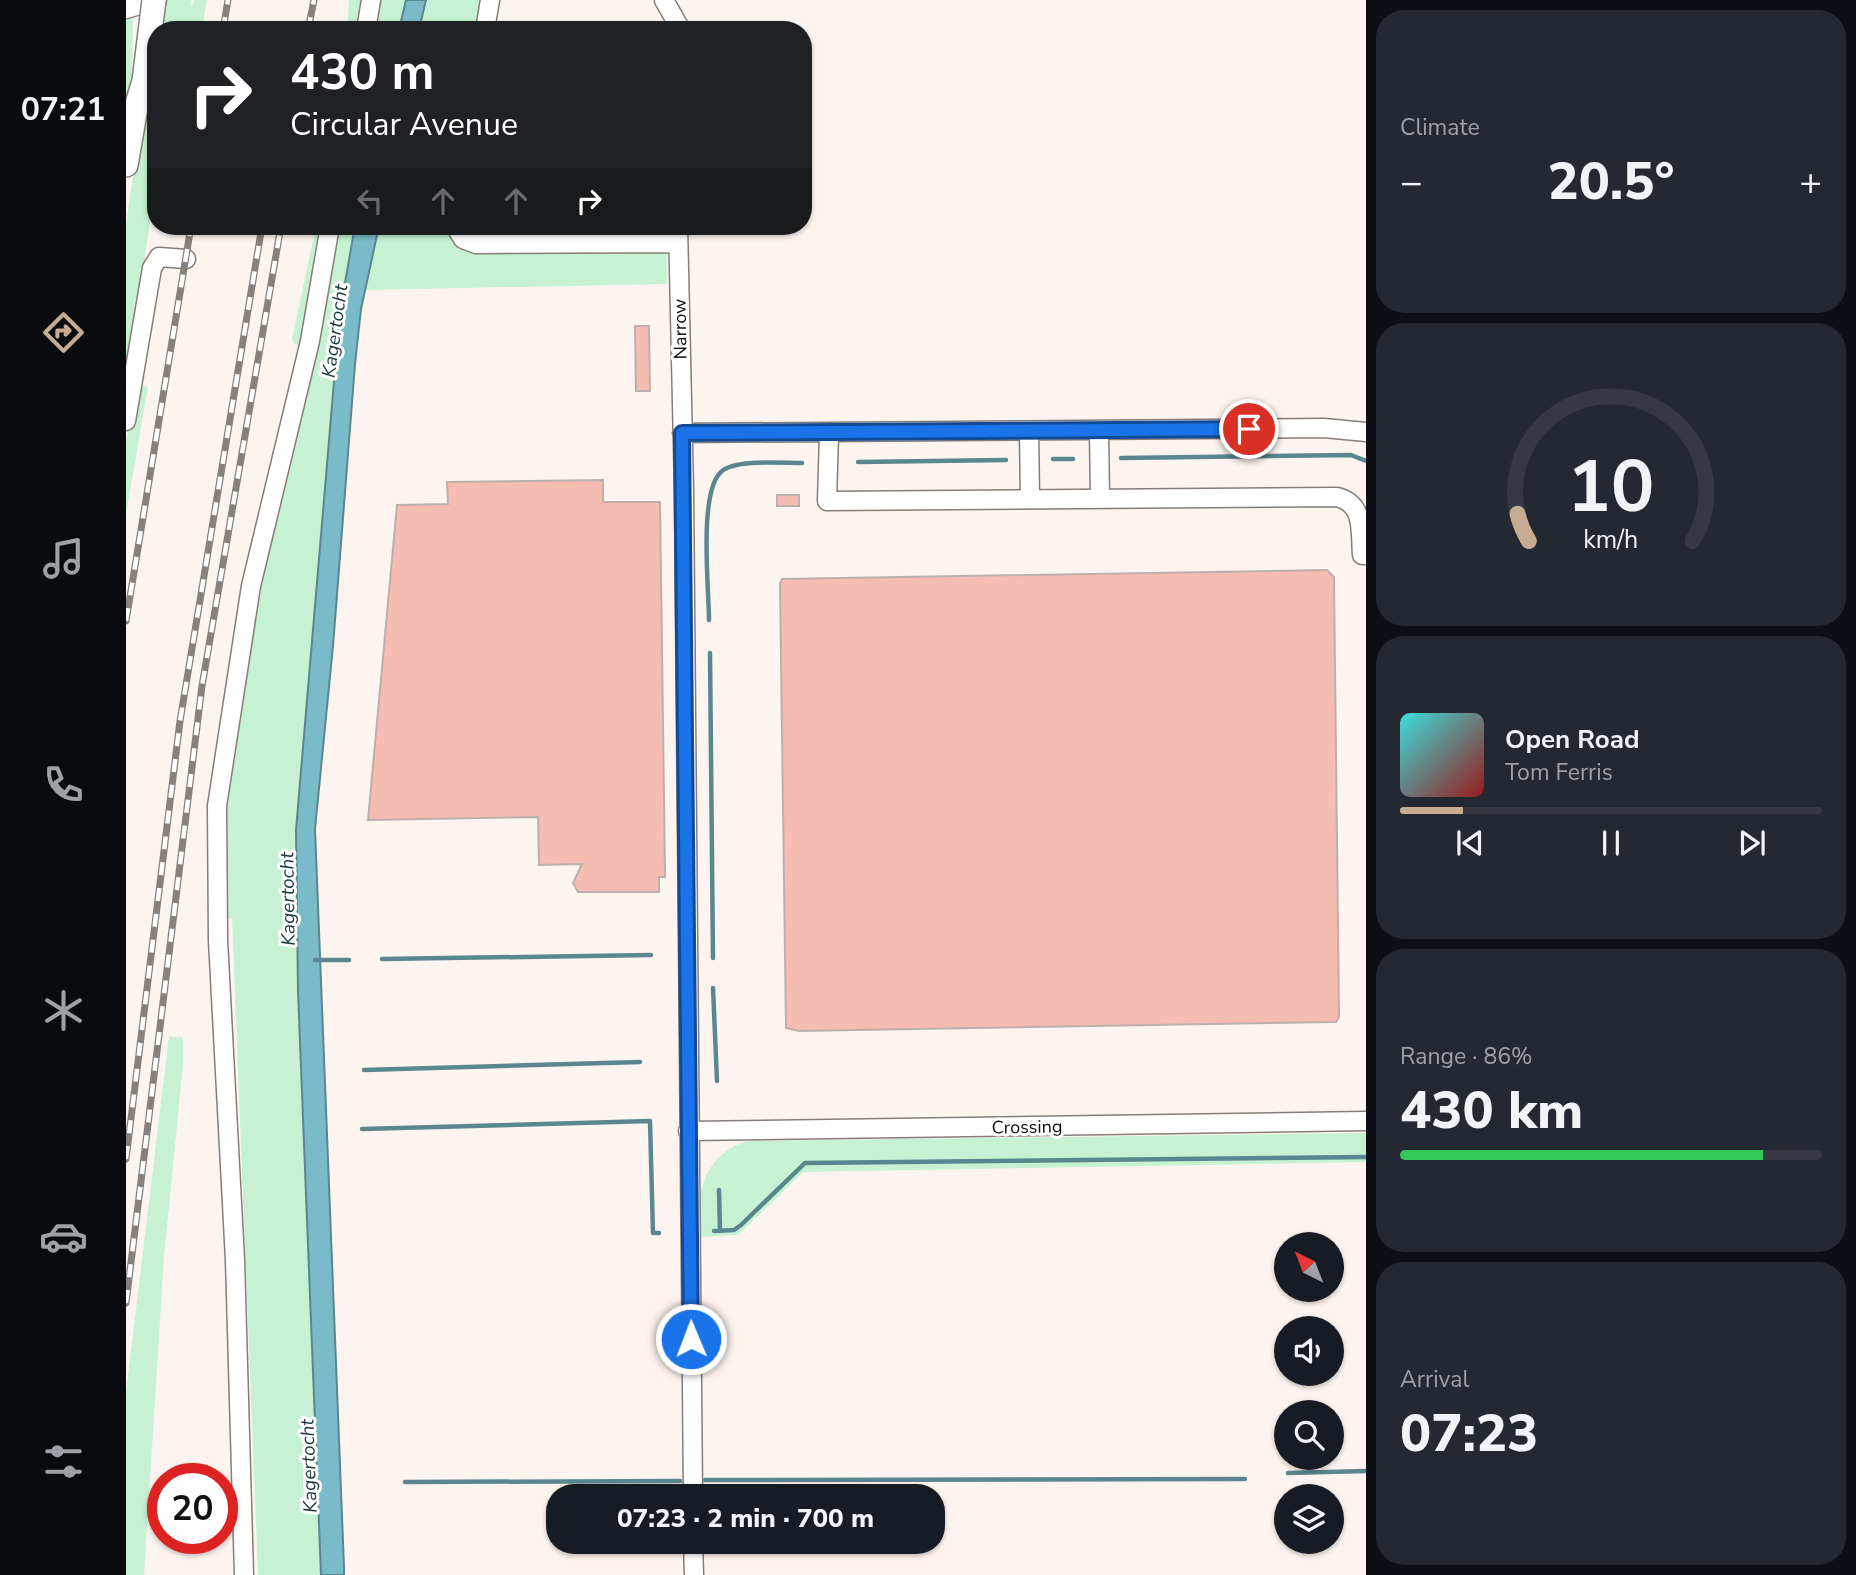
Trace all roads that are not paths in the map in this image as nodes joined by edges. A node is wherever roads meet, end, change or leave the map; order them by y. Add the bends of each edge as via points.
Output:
1 (139, 0) edge
2 (155, 0) edge
3 (371, 0) edge
4 (490, 0) edge
5 (664, 0) edge
6 (126, 9) edge
7 (152, 21) edge
8 (368, 21) edge
9 (486, 21) edge
10 (676, 21) edge
11 (147, 65) edge
12 (136, 107) junction
13 (126, 165) edge
14 (328, 235) edge
15 (461, 235) edge
16 (658, 235) edge
17 (678, 235) edge
18 (186, 259) dead end
19 (126, 421) edge
20 (1030, 431) junction
21 (1099, 431) junction
22 (1366, 432) edge
23 (682, 433) junction
24 (829, 434) junction
25 (1030, 499) junction
26 (1100, 499) junction
27 (1366, 555) edge
28 (1366, 1121) edge
29 (688, 1130) junction
30 (217, 1285) dead end
31 (236, 1285) junction
32 (693, 1484) edge
33 (693, 1554) edge
34 (244, 1575) edge
35 (694, 1575) edge

1 - 12 main road, bridge
2 - 6 street
2 - 7 main road, bridge
3 - 8 street
4 - 9 street
5 - 10 street
11 - 12 main road, bridge
12 - 13 main road
14 - 31 street via 310,341 251,586 217,806 218,940
15 - 16 street via 476,244
17 - 23 street, Narrow
18 - 19 street via 159,257 152,268
20 - 21 street
20 - 24 street
20 - 25 street
21 - 22 street via 1337,428
21 - 26 street
23 - 24 street
23 - 29 street, Narrow
24 - 25 street via 827,501
25 - 26 street
26 - 27 street via 1337,496 1350,500 1358,511 1362,555
28 - 29 street, Crossing
29 - 32 street, Narrow
30 - 31 street
31 - 34 street
33 - 35 street

